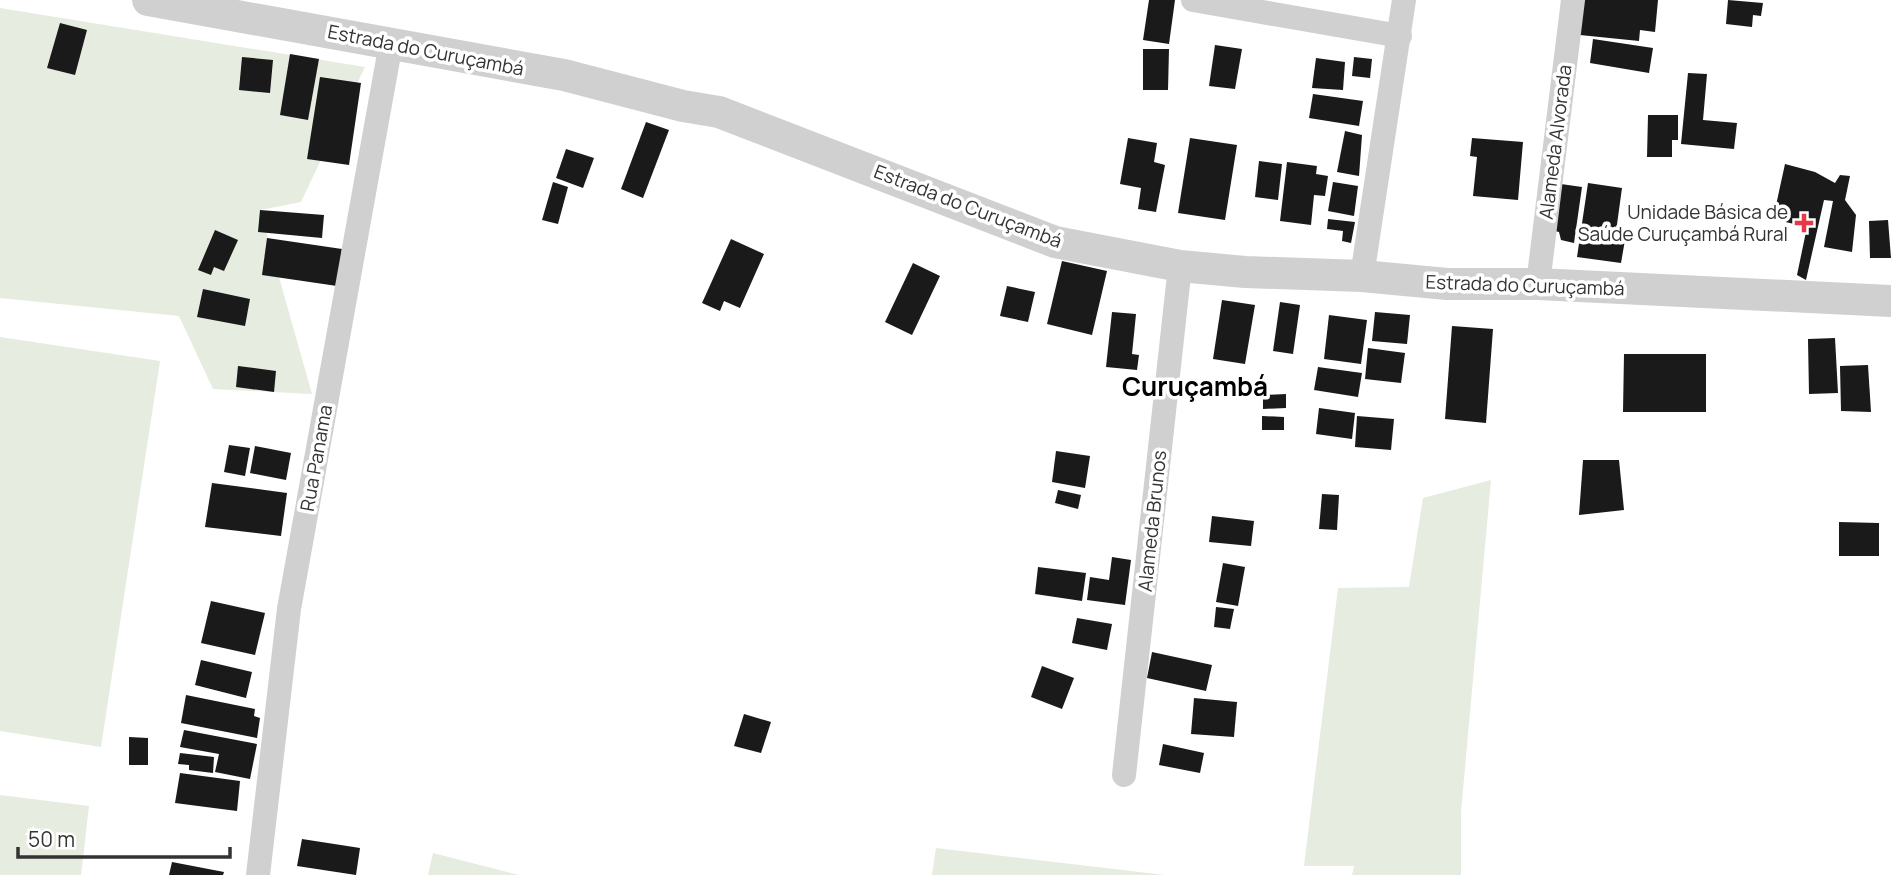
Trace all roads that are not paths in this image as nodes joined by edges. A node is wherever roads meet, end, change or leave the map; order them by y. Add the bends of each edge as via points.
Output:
1 (148, 0) edge
2 (1193, 0) edge
3 (1404, 0) edge
4 (1573, 0) edge
5 (1400, 36) junction
6 (391, 43) junction
7 (1180, 266) junction
8 (1362, 276) junction
9 (1538, 284) junction
10 (1891, 301) edge
11 (1124, 775) dead end
12 (258, 875) edge

1 - 6 street, Estrada do Curuçambá
2 - 5 street
3 - 5 street
4 - 9 street, Alameda Alvorada
5 - 8 street
6 - 7 street, Estrada do Curuçambá via 564,75 719,112 1055,242
6 - 12 street, Rua Panama via 289,608
7 - 8 street, Estrada do Curuçambá
7 - 11 street, Alameda Brunos
8 - 9 street, Estrada do Curuçambá via 1447,284
9 - 10 street, Estrada do Curuçambá

